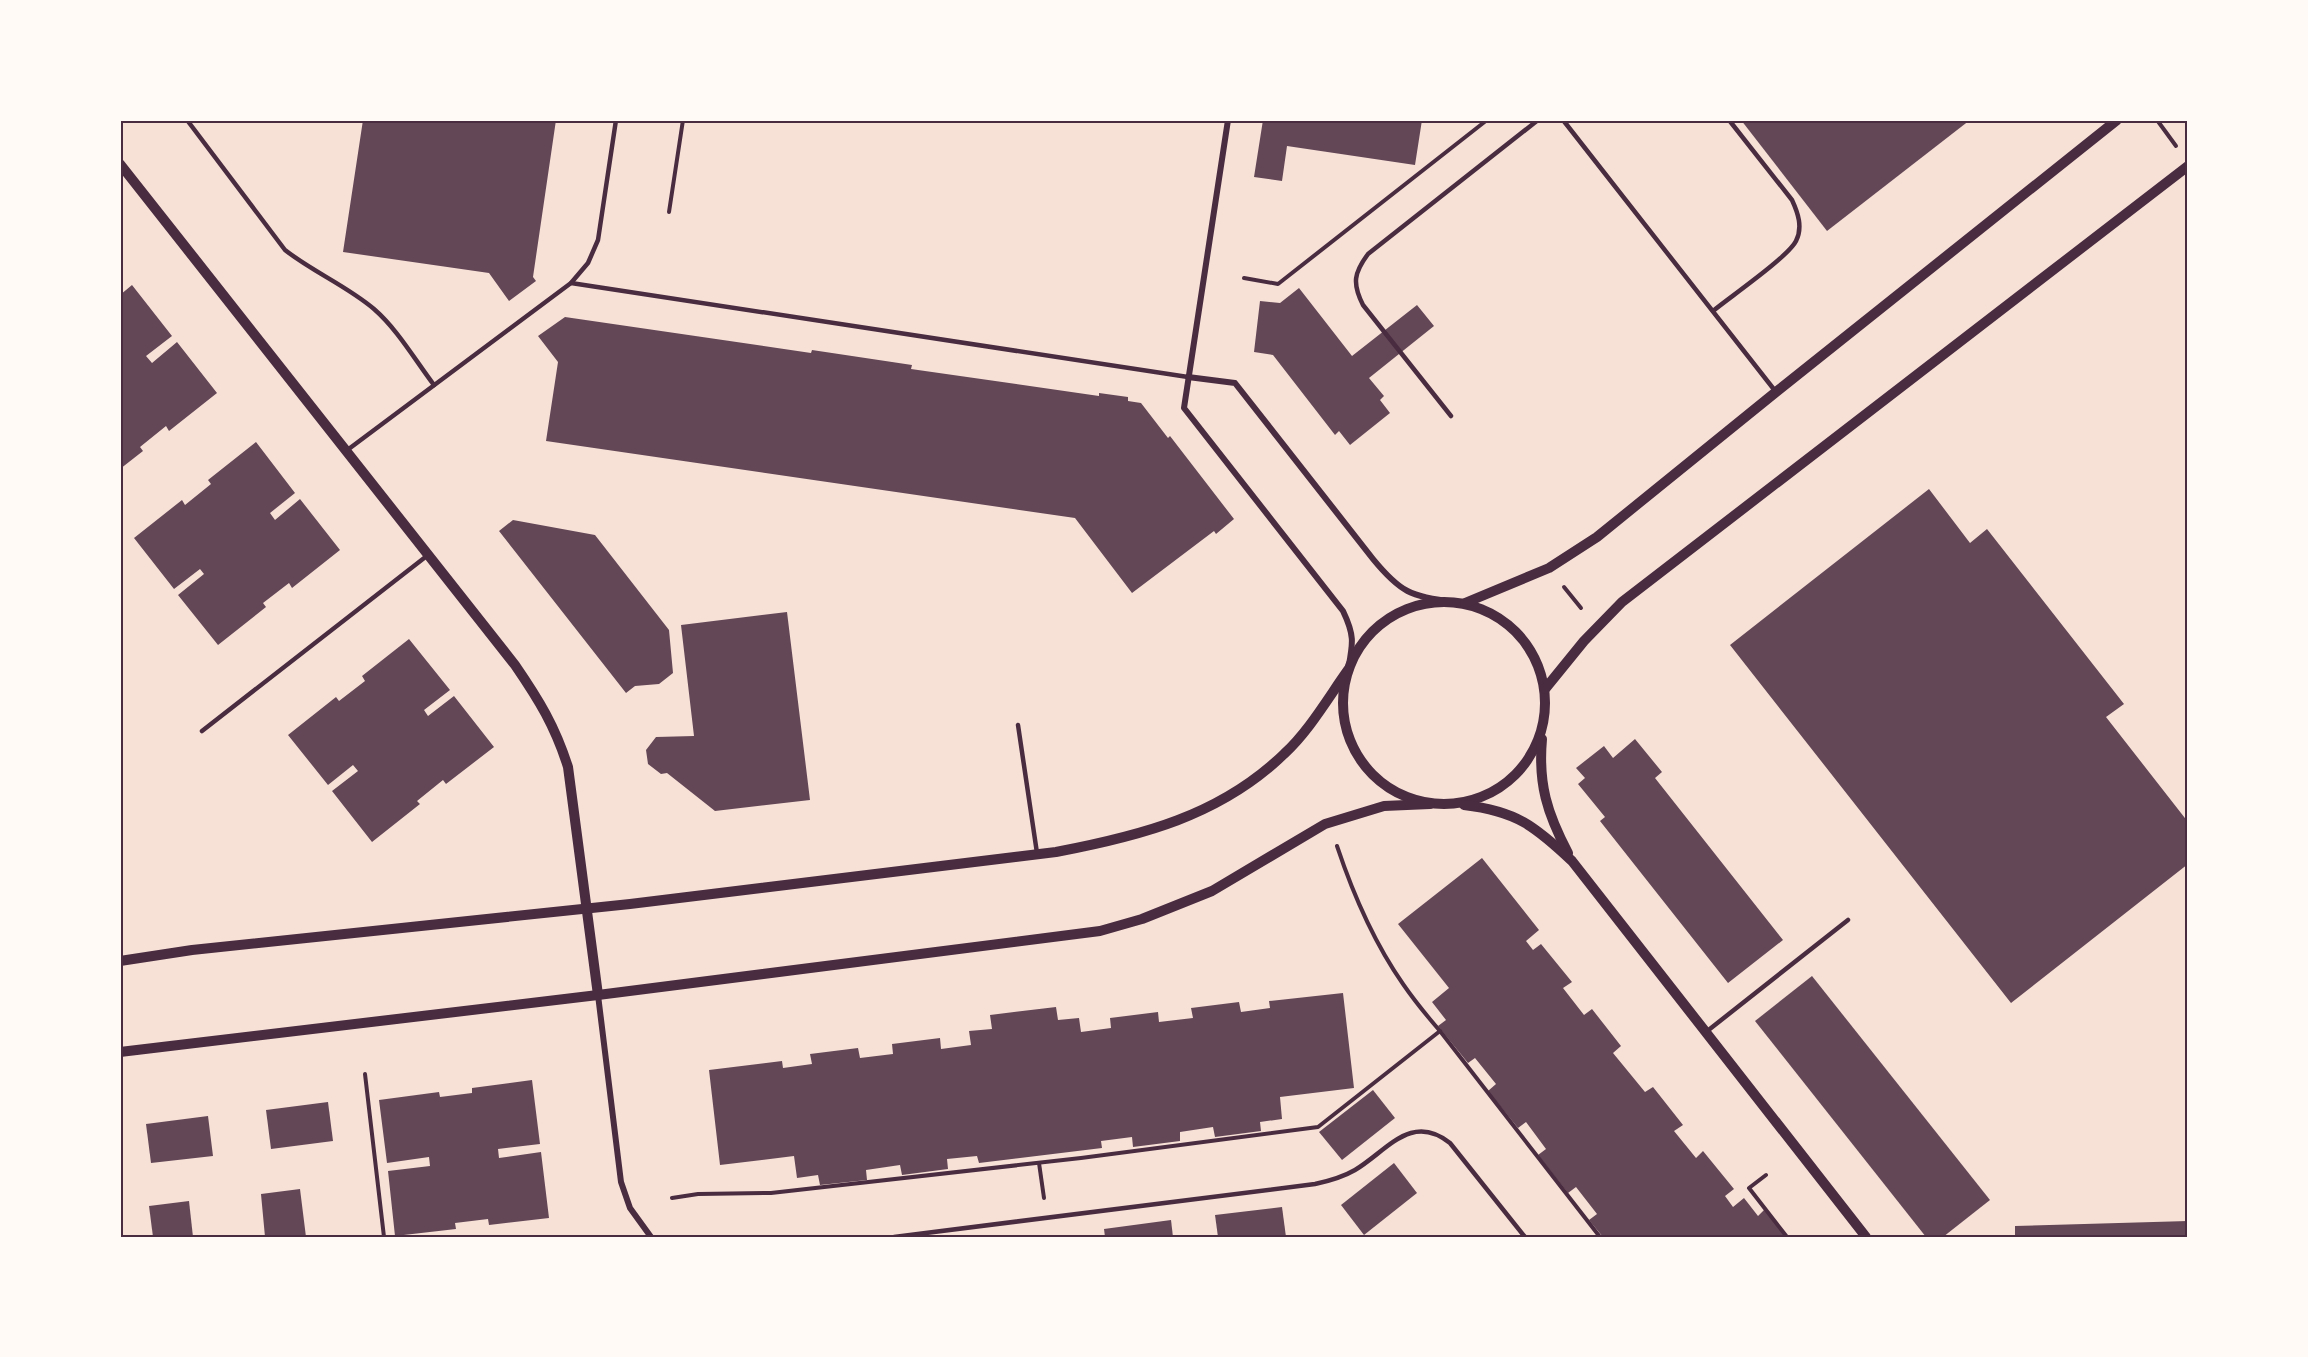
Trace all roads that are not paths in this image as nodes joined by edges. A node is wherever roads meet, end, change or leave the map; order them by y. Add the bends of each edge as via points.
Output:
1 (187, 120) edge
2 (616, 120) edge
3 (1228, 120) edge
4 (1538, 120) edge
5 (1563, 120) edge
6 (1729, 120) edge
7 (2117, 120) edge
8 (120, 164) edge
9 (2188, 166) edge
10 (571, 284) junction
11 (1713, 311) junction
12 (1188, 377) junction
13 (434, 385) junction
14 (1776, 392) junction
15 (1451, 416) dead end
16 (346, 451) junction
17 (428, 555) junction
18 (1460, 602) junction
19 (1348, 670) junction
20 (1545, 689) junction
21 (1544, 720) junction
22 (1018, 725) dead end
23 (202, 731) dead end
24 (1430, 804) junction
25 (1453, 804) junction
26 (1037, 854) junction
27 (1572, 861) junction
28 (587, 909) junction
29 (1848, 921) dead end
30 (120, 961) edge
31 (598, 995) junction
32 (1706, 1032) junction
33 (120, 1052) edge
34 (651, 1237) edge
35 (894, 1237) edge
36 (1525, 1237) edge
37 (1866, 1237) edge

1 - 13 lane via 285,250 375,310
2 - 10 lane via 598,240 588,263
3 - 12 street
4 - 15 lane via 1368,254 1355,280 1363,305
5 - 11 lane
6 - 11 lane via 1792,200 1800,227 1796,242 1786,254
7 - 14 street
8 - 16 street
9 - 20 street via 1622,602
10 - 12 lane
10 - 13 lane
11 - 14 lane
12 - 18 street via 1235,383 1397,586 1412,594
12 - 19 street via 1184,408 1343,610 1352,629
13 - 16 lane
14 - 18 street via 1597,537 1549,568
16 - 17 street
17 - 23 lane
17 - 28 street via 515,665 559,736 568,767
18 - 19 street via 1410,607 1384,621 1365,640
18 - 20 street via 1489,611 1511,625 1528,644
19 - 24 street via 1342,697 1345,724 1360,761 1387,788
19 - 26 street via 1284,755 1242,788 1186,819 1116,841
20 - 21 street
21 - 25 street via 1535,749 1509,781 1476,800
21 - 27 street via 1540,762 1544,797
22 - 26 lane
24 - 25 street
24 - 31 street via 1384,806 1325,824 1212,891 1100,931
25 - 27 street via 1489,808 1516,817 1542,833
26 - 28 street
27 - 32 street
28 - 30 street
28 - 31 street
29 - 32 lane
31 - 33 street
31 - 34 street via 621,1182 630,1208
32 - 37 street
35 - 36 lane via 1315,1184 1355,1170 1407,1134 1425,1131 1443,1137 1457,1150

